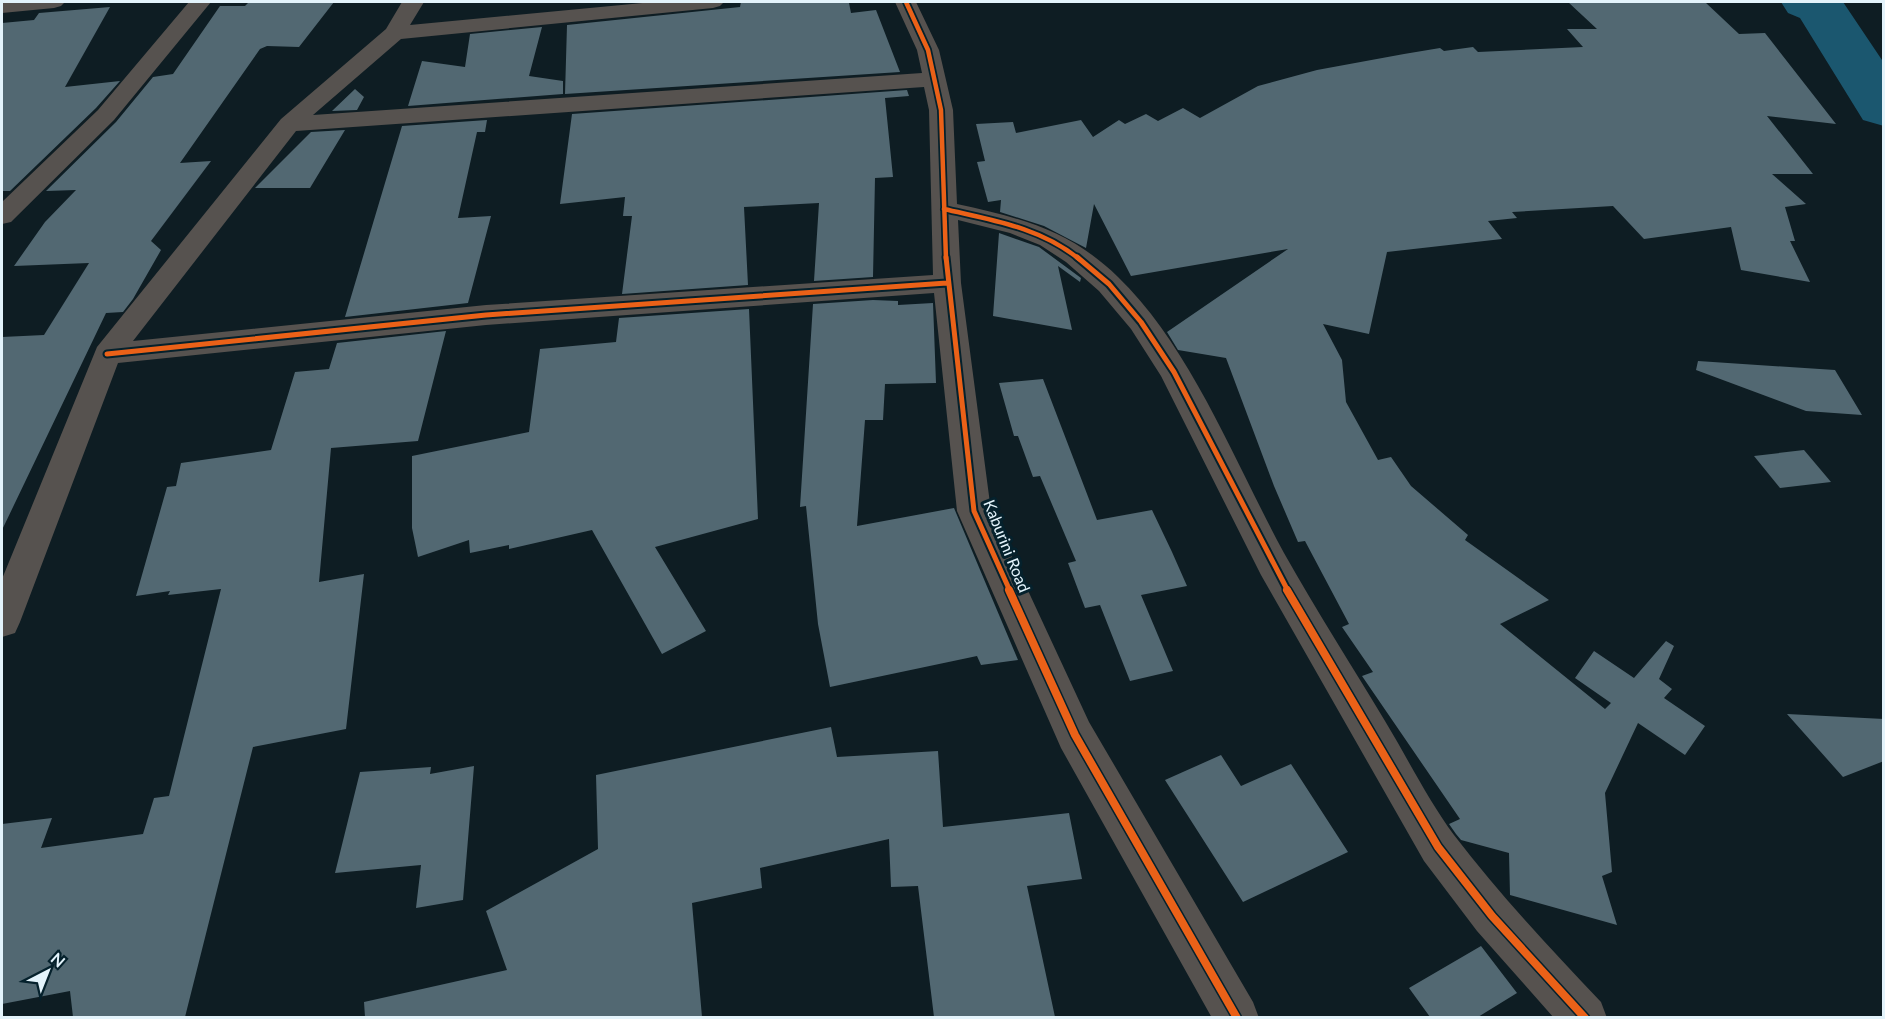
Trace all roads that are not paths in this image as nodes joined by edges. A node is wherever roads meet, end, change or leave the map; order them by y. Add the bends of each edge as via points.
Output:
1 (54, 2) edge
2 (200, 2) edge
3 (413, 2) edge
4 (713, 2) edge
5 (906, 2) edge
6 (2, 7) edge
7 (394, 33) junction
8 (934, 79) junction
9 (289, 124) junction
10 (944, 209) junction
11 (2, 216) edge
12 (947, 283) junction
13 (107, 354) junction
14 (2, 622) edge
15 (1237, 1017) edge
16 (1585, 1017) edge

1 - 6 street
2 - 11 street via 106,115
3 - 7 street
4 - 7 street
5 - 8 street, Kaburini Road via 928,50
7 - 9 street
8 - 9 street
8 - 10 street, Kaburini Road via 941,110
9 - 13 street
10 - 12 street, Kaburini Road
10 - 16 street via 1018,226 1049,239 1109,284 1141,322 1174,372 1273,565 1438,847 1492,916
12 - 13 street via 486,315
12 - 15 street, Kaburini Road via 974,511 1075,735
13 - 14 street

